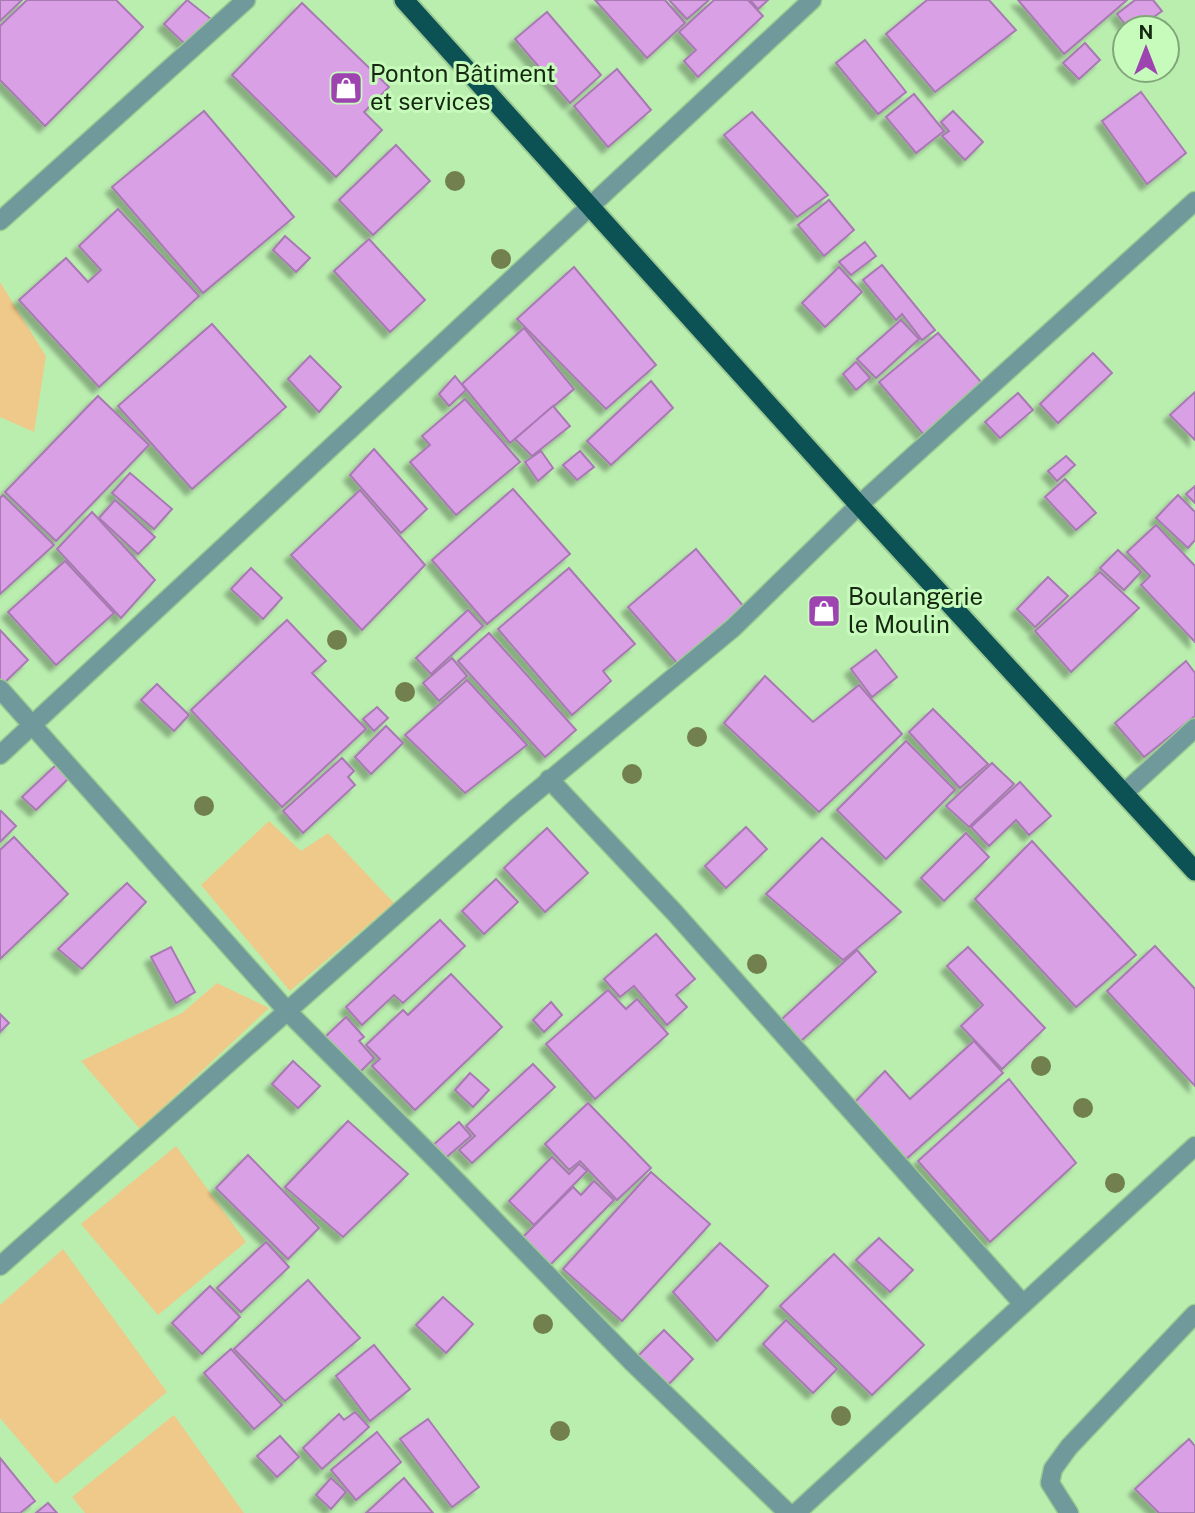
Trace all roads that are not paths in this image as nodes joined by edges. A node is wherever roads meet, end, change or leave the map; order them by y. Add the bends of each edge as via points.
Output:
1 (246, 0) edge
2 (404, 0) edge
3 (812, 0) edge
4 (1195, 201) edge
5 (590, 204) junction
6 (0, 221) edge
7 (859, 505) junction
8 (0, 689) edge
9 (32, 726) junction
10 (1195, 728) edge
11 (0, 755) edge
12 (550, 779) junction
13 (1124, 793) junction
14 (1195, 871) edge
15 (289, 1013) junction
16 (1195, 1146) edge
17 (0, 1266) edge
18 (1023, 1304) junction
19 (1195, 1314) edge
20 (788, 1513) edge
21 (796, 1513) edge
22 (1069, 1513) edge

1 - 6 street
2 - 5 highway
3 - 5 street
4 - 7 street
5 - 7 highway
5 - 9 street
7 - 12 street via 733,628
7 - 13 highway
8 - 9 street
9 - 11 street
9 - 15 street
10 - 13 street
12 - 15 street
12 - 18 street
13 - 14 highway
15 - 17 street
15 - 20 street via 631,1362
16 - 18 street
18 - 21 street
19 - 22 street via 1053,1469 1050,1483

